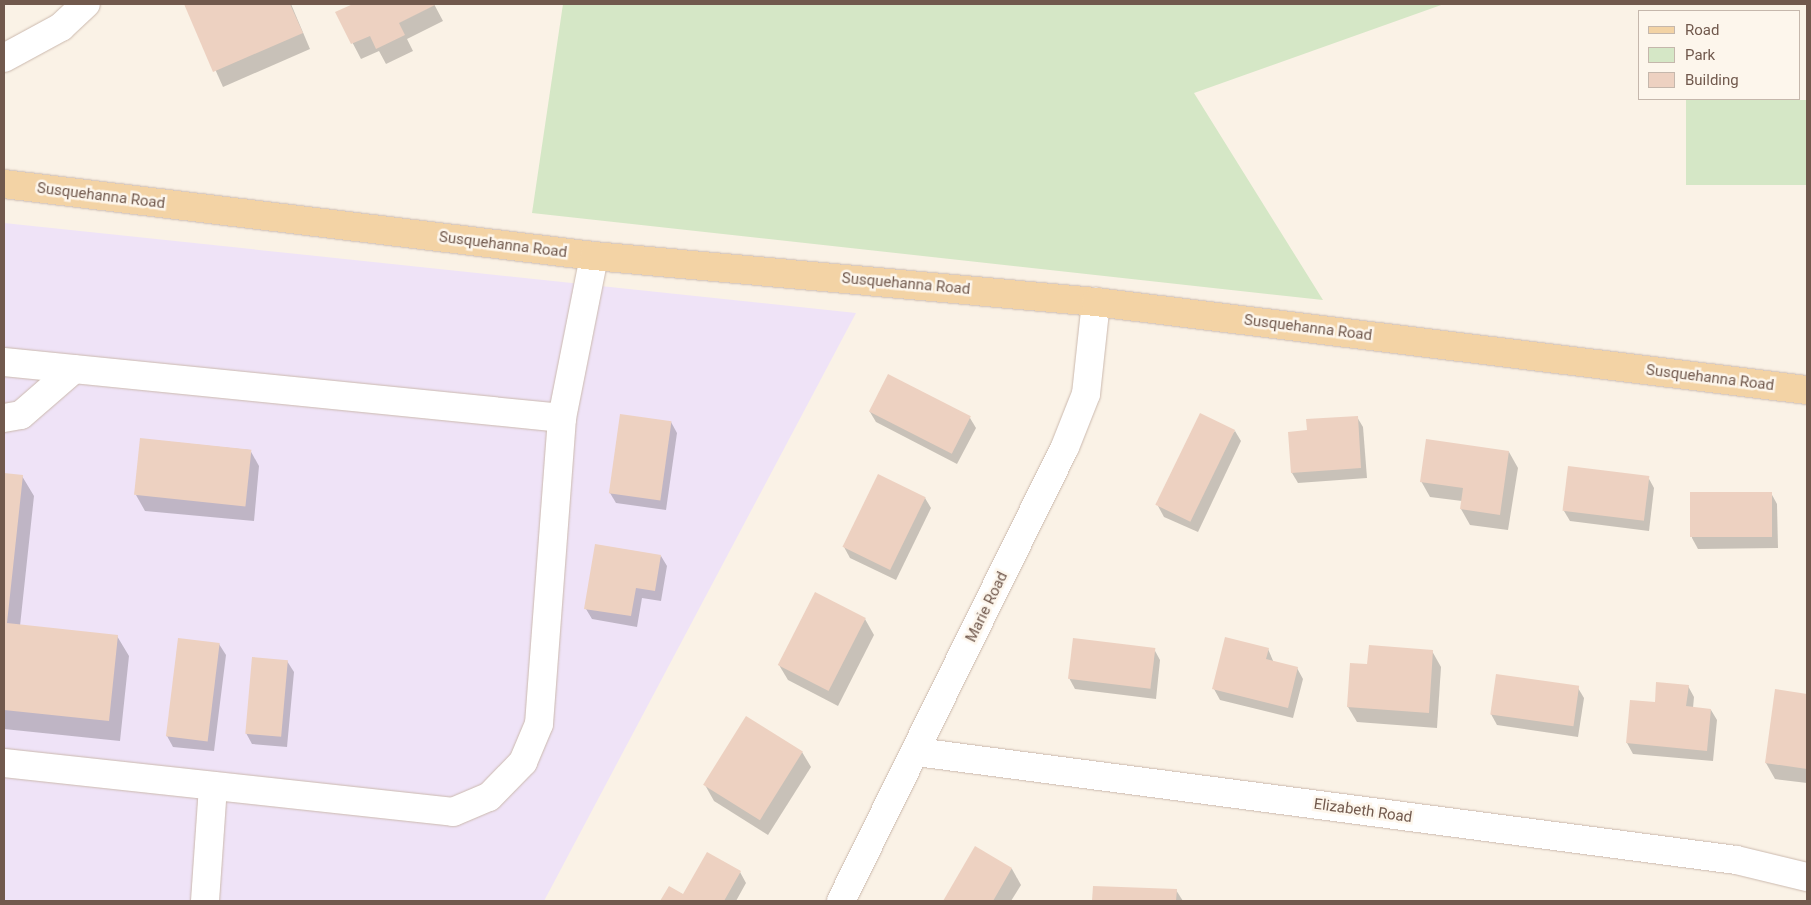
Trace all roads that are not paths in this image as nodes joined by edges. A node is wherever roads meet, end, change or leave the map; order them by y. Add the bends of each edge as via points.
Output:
1 (86, 4) edge
2 (4, 58) edge
3 (4, 184) edge
4 (594, 256) junction
5 (1096, 302) junction
6 (4, 362) edge
7 (74, 369) junction
8 (1807, 390) edge
9 (4, 418) edge
10 (562, 418) junction
11 (916, 752) junction
12 (4, 763) edge
13 (213, 786) junction
14 (1807, 877) edge
15 (205, 901) edge
16 (841, 901) edge

1 - 2 street via 61,27
3 - 4 main road, Susquehanna Road
4 - 5 main road, Susquehanna Road
4 - 10 street
5 - 8 main road, Susquehanna Road
5 - 11 street, Marie Road via 1086,394 1065,447
6 - 7 street
7 - 9 street via 21,415
7 - 10 street
10 - 13 street via 539,724 523,762 489,797 453,812
11 - 14 street, Elizabeth Road via 1736,860
11 - 16 street, Marie Road
12 - 13 street
13 - 15 street

